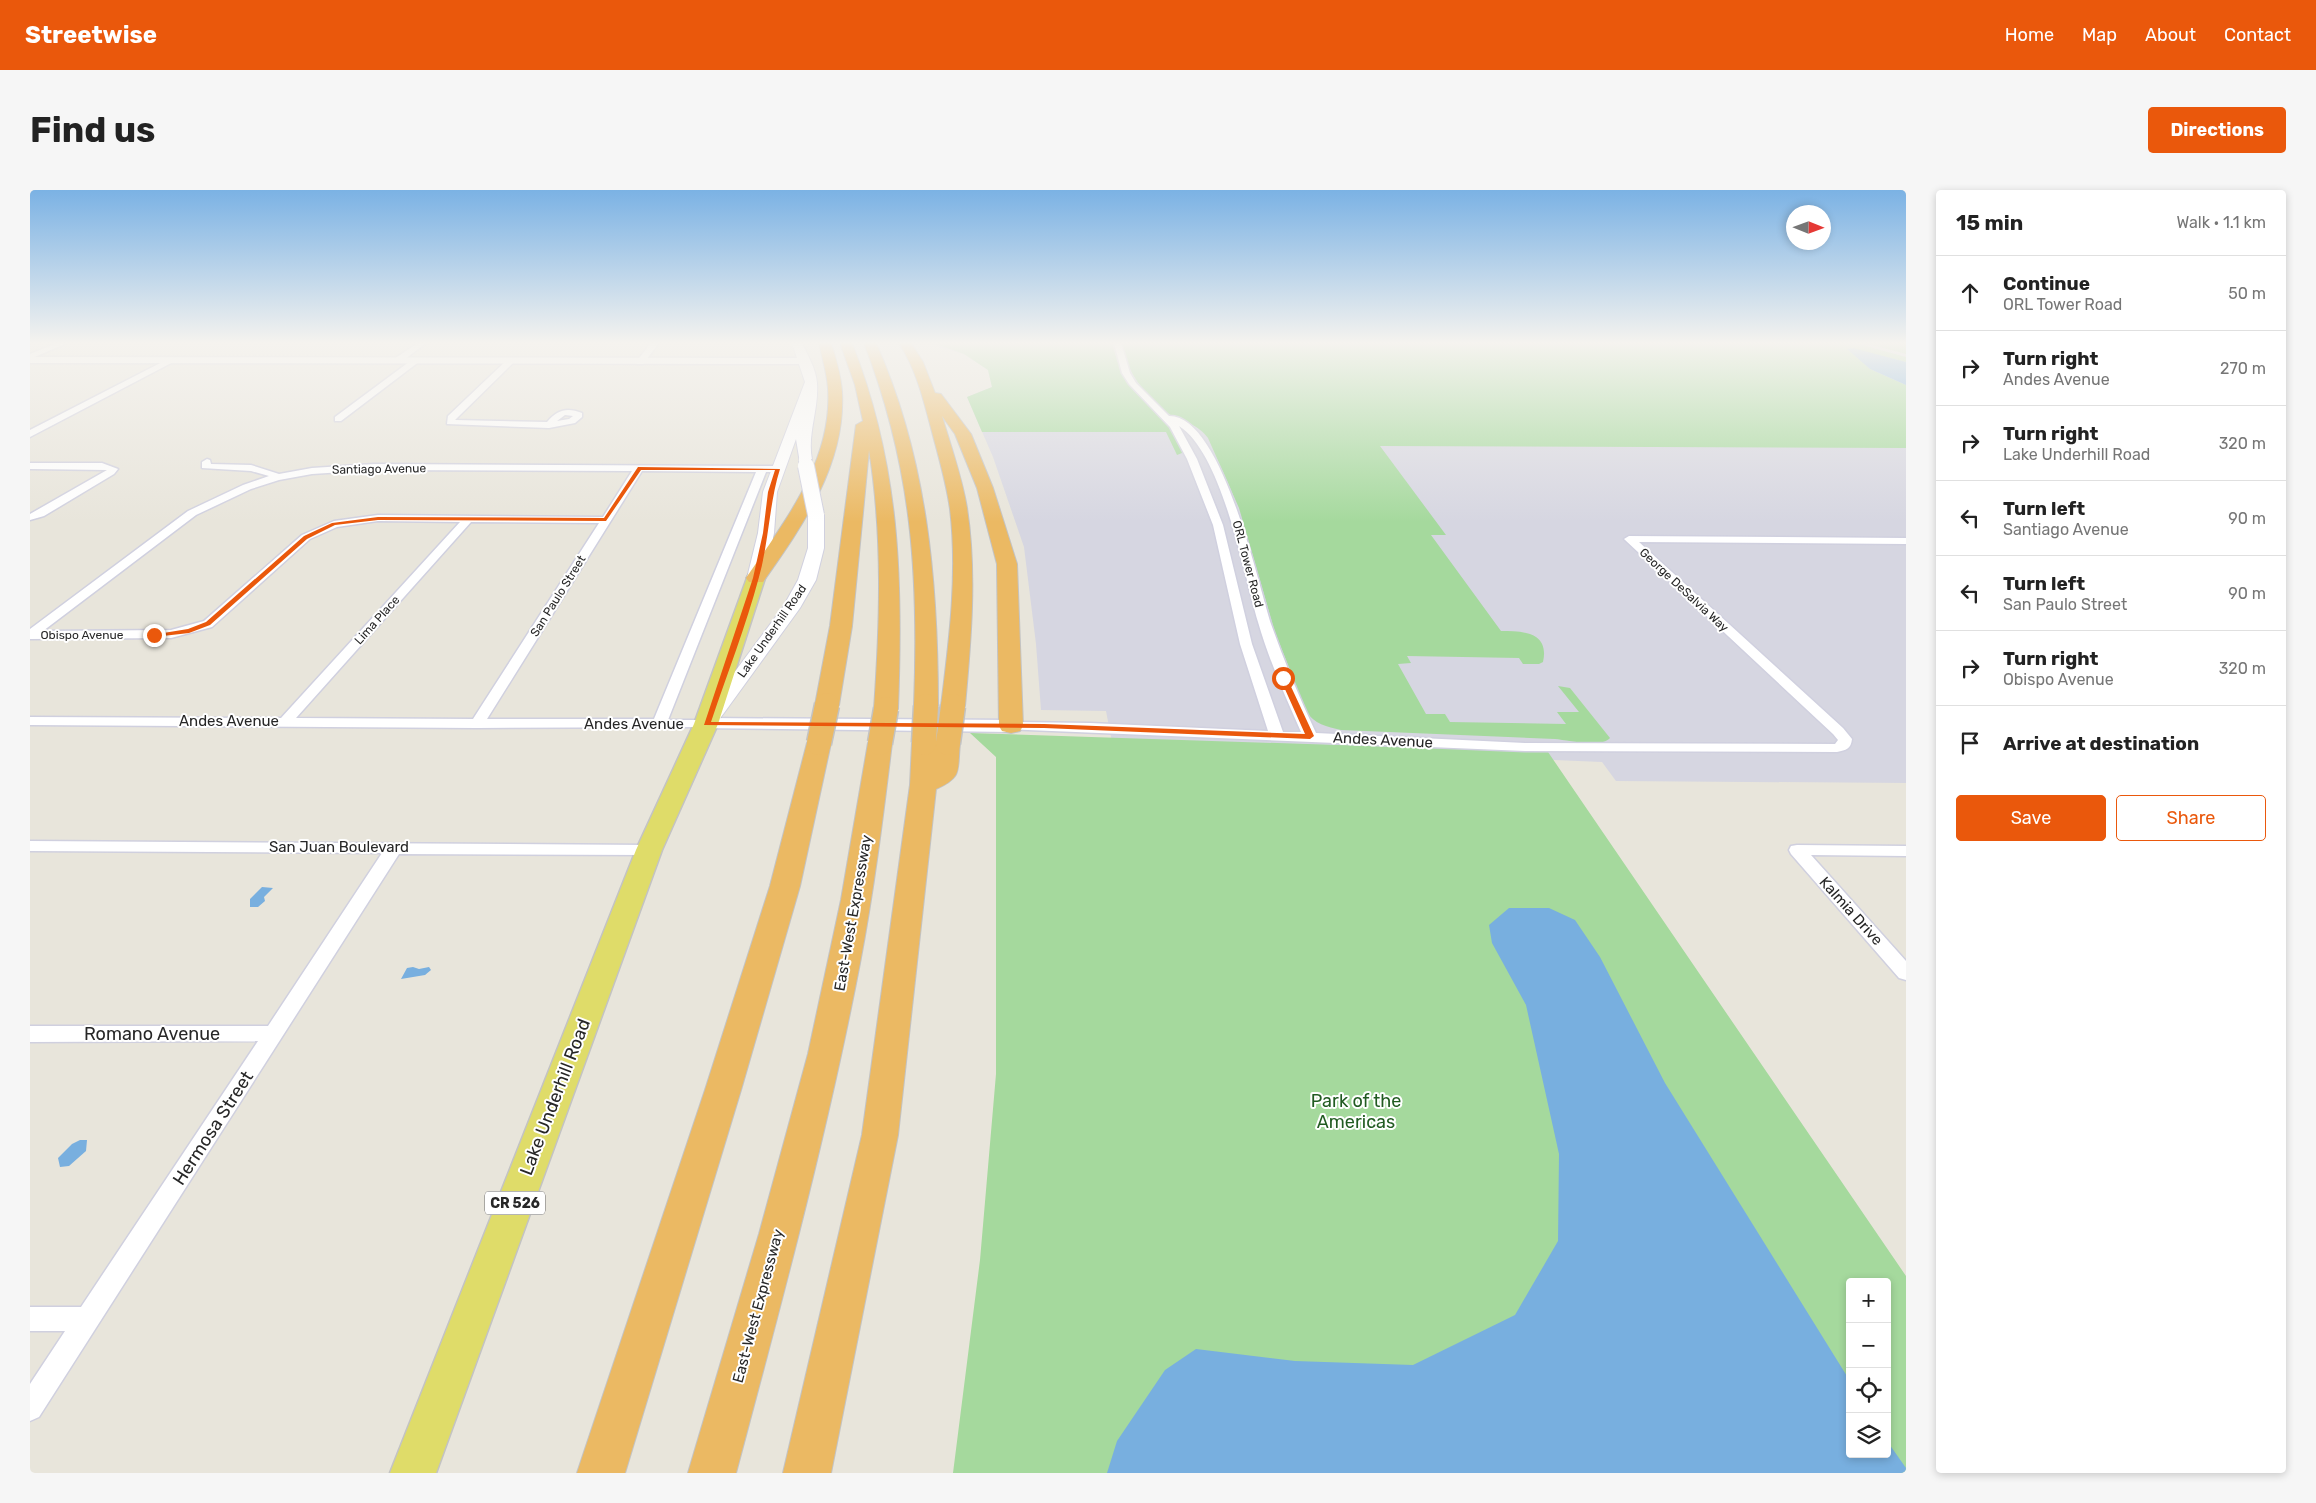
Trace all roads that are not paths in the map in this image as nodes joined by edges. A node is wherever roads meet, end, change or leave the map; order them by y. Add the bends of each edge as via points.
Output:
1 (90, 403) edge
2 (360, 403) edge
3 (467, 403) edge
4 (802, 403) edge
5 (810, 403) edge
6 (834, 403) edge
7 (866, 403) edge
8 (893, 403) edge
9 (932, 403) edge
10 (941, 403) edge
11 (1151, 403) edge
12 (868, 412) junction
13 (1160, 412) junction
14 (338, 419) dead end
15 (549, 425) dead end
16 (30, 434) edge
17 (1192, 459) junction
18 (1209, 459) junction
19 (207, 462) dead end
20 (30, 466) edge
21 (639, 468) junction
22 (770, 469) junction
23 (277, 477) junction
24 (30, 517) edge
25 (468, 519) junction
26 (606, 520) junction
27 (1906, 541) edge
28 (1223, 549) junction
29 (1246, 550) junction
30 (756, 578) junction
31 (30, 635) edge
32 (30, 721) edge
33 (286, 721) junction
34 (477, 724) junction
35 (659, 724) junction
36 (706, 724) junction
37 (1011, 726) junction
38 (1277, 735) junction
39 (1310, 736) junction
40 (936, 743) junction
41 (1837, 748) joint
42 (30, 846) edge
43 (395, 847) junction
44 (649, 850) junction
45 (1906, 851) edge
46 (1906, 973) edge
47 (274, 1033) junction
48 (30, 1034) edge
49 (30, 1319) edge
50 (88, 1319) junction
51 (30, 1408) edge
52 (413, 1473) edge
53 (601, 1473) edge
54 (712, 1473) edge
55 (807, 1473) edge

1 - 16 street
2 - 14 street
3 - 15 street via 450,422
4 - 22 main road, Lake Underhill Road / CR 526
5 - 36 main road, Lake Underhill Road / CR 526, bridge via 802,432 816,515 816,548 807,580 791,608
6 - 30 highway via 833,439 824,470 810,497
7 - 12 highway, East-West Expressway
8 - 40 highway, bridge via 908,461 917,517 928,608 926,706
9 - 40 highway, bridge via 951,472 960,522 961,610 953,706
10 - 37 highway via 963,434 985,488 1007,564
11 - 13 street, ORL Tower Road
12 - 53 highway, bridge via 862,430 841,626 819,743 785,886
12 - 54 highway, East-West Expressway, bridge via 878,451 889,582 886,709 860,885 808,1126
13 - 17 street, ORL Tower Road via 1177,431
13 - 18 street, ORL Tower Road via 1194,432
17 - 18 street
17 - 28 street, ORL Tower Road via 1213,510
18 - 29 street, ORL Tower Road via 1234,513
19 - 23 street via 205,466 257,469
20 - 24 street via 102,466 113,469
21 - 22 street, Santiago Avenue
21 - 23 street, Santiago Avenue via 374,467
21 - 26 street, San Paulo Street
22 - 30 main road, Lake Underhill Road / CR 526 via 766,533
22 - 35 street, Lake Underhill Road
23 - 31 street, Santiago Avenue via 192,513
25 - 26 street, Obispo Avenue
25 - 31 street, Obispo Avenue via 363,519 321,528 306,537 208,624 189,631 154,635
25 - 33 street, Lima Place
26 - 34 street, San Paulo Street
27 - 41 street, George DeSalvia Way via 1629,539 1838,731 1845,739 1844,745
28 - 29 street
28 - 38 street, ORL Tower Road via 1246,644
29 - 39 street, ORL Tower Road via 1283,678
30 - 36 main road, Lake Underhill Road / CR 526
32 - 33 street, Andes Avenue
33 - 34 street, Andes Avenue
34 - 35 street, Andes Avenue
35 - 36 street, Andes Avenue
36 - 37 street, Andes Avenue
36 - 44 main road, Lake Underhill Road / CR 526
37 - 38 street, Andes Avenue
38 - 39 street, Andes Avenue
39 - 41 street, Andes Avenue via 1526,747
40 - 55 highway via 944,776 923,785 880,1135
42 - 43 street, San Juan Boulevard
43 - 44 street, San Juan Boulevard
43 - 47 street, Hermosa Street
44 - 52 main road, Lake Underhill Road / CR 526
45 - 46 street, Kalmia Drive via 1797,850
47 - 48 street, Romano Avenue
47 - 50 street, Hermosa Street
49 - 50 street
50 - 51 street, Hermosa Street

